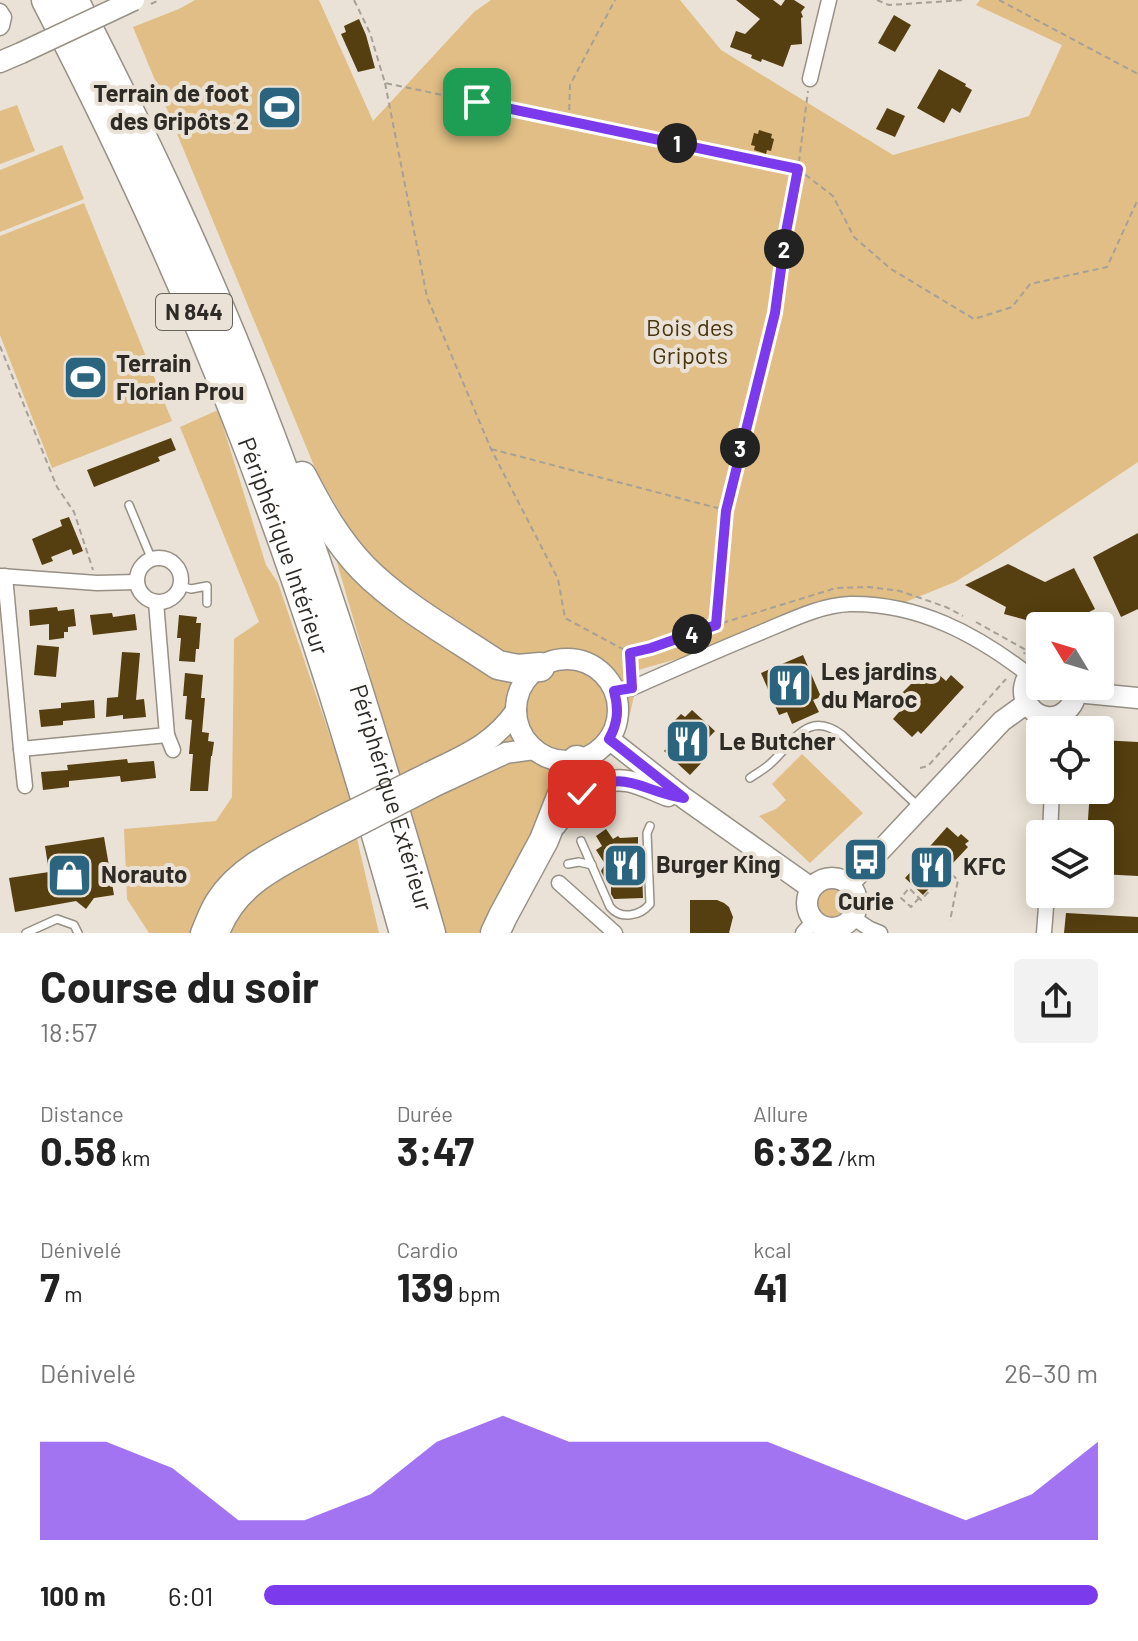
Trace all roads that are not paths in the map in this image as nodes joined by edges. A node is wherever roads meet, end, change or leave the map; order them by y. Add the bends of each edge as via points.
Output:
1 (46, 0) edge
2 (74, 0) edge
3 (134, 0) edge
4 (829, 0) edge
5 (0, 11) edge
6 (0, 28) edge
7 (0, 62) edge
8 (810, 79) road end
9 (249, 380) junction
10 (129, 505) dead end
11 (152, 560) junction
12 (2, 576) edge
13 (137, 582) junction
14 (180, 586) junction
15 (156, 602) junction
16 (207, 603) dead end
17 (540, 667) junction
18 (1026, 668) edge
19 (1026, 678) edge
20 (623, 689) junction
21 (1114, 695) edge
22 (1138, 698) edge
23 (1074, 700) edge
24 (1027, 703) junction
25 (516, 711) junction
26 (1041, 716) edge
27 (1062, 716) edge
28 (167, 735) junction
29 (609, 739) junction
30 (21, 749) junction
31 (534, 749) junction
32 (173, 750) dead end
33 (577, 760) junction
34 (750, 778) dead end
35 (430, 780) junction
36 (25, 786) dead end
37 (684, 798) junction
38 (920, 808) junction
39 (650, 826) dead end
40 (328, 832) junction
41 (544, 840) junction
42 (581, 841) dead end
43 (568, 864) dead end
44 (592, 865) junction
45 (386, 868) junction
46 (559, 883) dead end
47 (849, 884) junction
48 (811, 888) junction
49 (1046, 908) edge
50 (852, 917) junction
51 (809, 927) edge
52 (26, 933) edge
53 (78, 933) edge
54 (201, 933) edge
55 (219, 933) edge
56 (388, 933) edge
57 (404, 933) edge
58 (431, 933) edge
59 (495, 933) edge
60 (615, 933) edge
61 (880, 933) edge
62 (1044, 933) edge

1 - 45 highway, Périphérique Intérieur / N 844 via 143,197 235,414 315,635
2 - 9 highway, Périphérique Extérieur / N 844 via 166,185
3 - 7 street, bridge
4 - 8 street
5 - 6 street
9 - 17 highway via 266,393 320,511 363,568 498,665
9 - 58 highway, Périphérique Extérieur / N 844 via 334,613
10 - 11 lane
11 - 13 street via 144,564
11 - 14 street via 168,560 178,569
12 - 13 street
12 - 30 street
13 - 15 street via 146,599
14 - 15 street via 167,601
14 - 16 lane via 207,586
15 - 28 street
17 - 20 street via 578,660
17 - 25 street via 525,682
18 - 20 street via 940,620 908,610 848,604 792,620
19 - 24 street
20 - 29 street
21 - 22 street
23 - 27 street
24 - 26 street
24 - 38 street via 1002,721
25 - 31 street via 521,732
25 - 35 street via 484,745
28 - 30 street
28 - 32 street
29 - 33 street
29 - 37 street
30 - 36 street
31 - 33 street via 554,759
31 - 35 street via 506,753
33 - 41 highway
34 - 38 lane via 801,732 825,726 842,735
35 - 40 street, bridge
37 - 41 street via 628,781 596,785
37 - 48 street
38 - 47 street
39 - 44 lane via 650,904 645,910 630,915 614,912
40 - 54 street via 262,858 234,879 217,898
40 - 55 street via 254,884 232,906
41 - 59 highway
42 - 44 lane
43 - 44 lane
45 - 56 highway via 379,888
45 - 57 highway, Périphérique Intérieur / N 844
46 - 60 street
47 - 48 street via 831,877
47 - 50 street via 857,900
48 - 51 street via 806,906
49 - 62 street
50 - 51 street via 836,928
50 - 61 street
52 - 53 lane via 57,919 74,925

